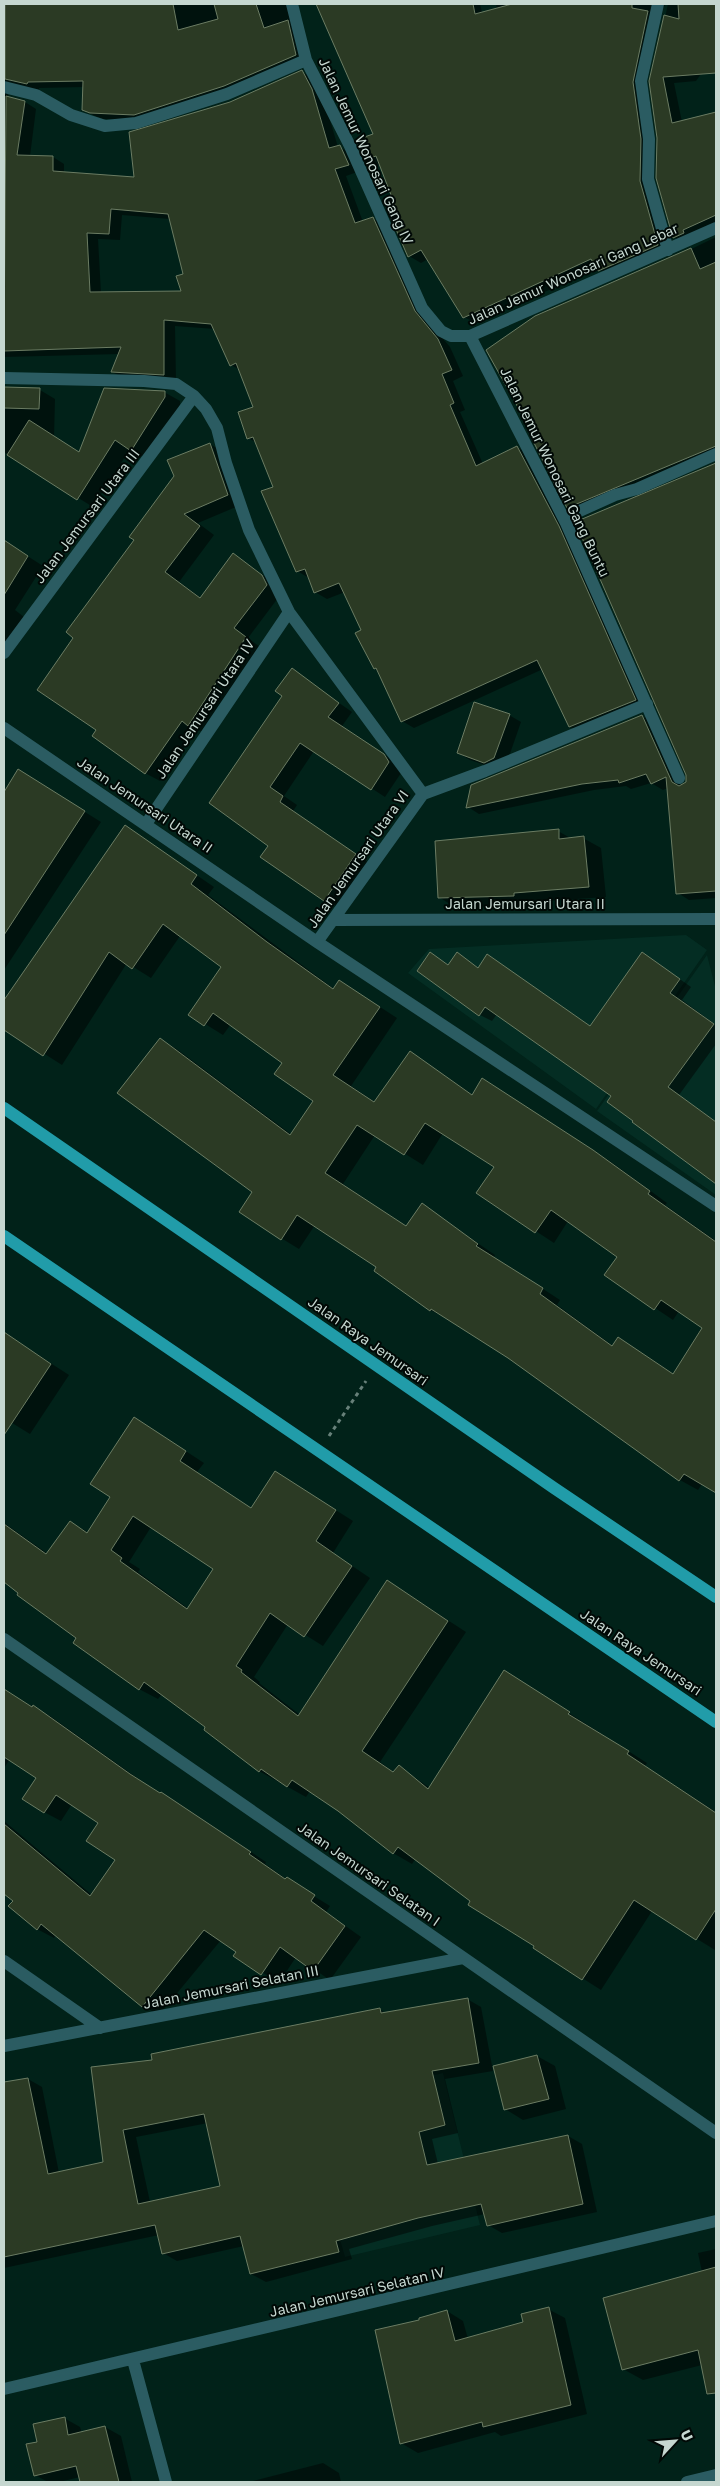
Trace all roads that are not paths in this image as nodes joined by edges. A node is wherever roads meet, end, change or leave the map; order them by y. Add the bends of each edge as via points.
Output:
1 (292, 4) edge
2 (658, 4) edge
3 (306, 60) junction
4 (4, 87) edge
5 (716, 228) edge
6 (668, 250) junction
7 (422, 308) joint
8 (470, 336) junction
9 (4, 378) edge
10 (194, 396) junction
11 (716, 454) edge
12 (564, 518) junction
13 (289, 612) junction
14 (4, 653) edge
15 (647, 704) junction
16 (4, 728) edge
17 (679, 778) dead end
18 (423, 794) junction
19 (146, 824) junction
20 (716, 919) edge
21 (334, 920) junction
22 (317, 942) junction
23 (4, 1108) edge
24 (716, 1206) edge
25 (4, 1236) edge
26 (716, 1597) edge
27 (4, 1639) edge
28 (716, 1722) edge
29 (463, 1958) junction
30 (4, 1961) edge
31 (100, 2028) junction
32 (4, 2046) edge
33 (716, 2133) edge
34 (716, 2220) edge
35 (133, 2360) junction
36 (4, 2390) edge
37 (716, 2475) edge
38 (166, 2482) edge
39 (686, 2482) edge

1 - 3 street, Jalan Jemur Wonosari Gang IV
2 - 6 street via 641,81 649,140 648,179
3 - 4 street via 226,94 136,123 106,126 71,114 36,95
3 - 7 street, Jalan Jemur Wonosari Gang IV via 350,146
5 - 6 street, Jalan Jemur Wonosari Gang Lebar
6 - 8 street, Jalan Jemur Wonosari Gang Lebar
7 - 8 street, Jalan Jemur Wonosari Gang Lebar via 441,331 450,336
8 - 12 street, Jalan Jemur Wonosari Gang Buntu
9 - 10 street via 160,382 176,384
10 - 13 street via 217,428 250,530
10 - 14 street, Jalan Jemursari Utara III
11 - 12 street
12 - 15 street, Jalan Jemur Wonosari Gang Buntu
13 - 18 street
13 - 19 street, Jalan Jemursari Utara IV
15 - 17 street, Jalan Jemur Wonosari Gang Buntu
15 - 18 street
16 - 19 street, Jalan Jemursari Utara II
18 - 21 street, Jalan Jemursari Utara VI
19 - 22 street, Jalan Jemursari Utara II
20 - 21 street, Jalan Jemursari Utara II
21 - 22 street, Jalan Jemursari Utara VI
22 - 24 street, Jalan Jemursari Utara II
23 - 26 main road, Jalan Raya Jemursari
25 - 28 main road, Jalan Raya Jemursari
27 - 29 street, Jalan Jemursari Selatan I
29 - 31 street, Jalan Jemursari Selatan III
29 - 33 street, Jalan Jemursari Selatan I
30 - 31 street
31 - 32 street, Jalan Jemursari Selatan III
34 - 35 street, Jalan Jemursari Selatan IV
35 - 36 street, Jalan Jemursari Selatan IV
35 - 38 street
37 - 39 street

